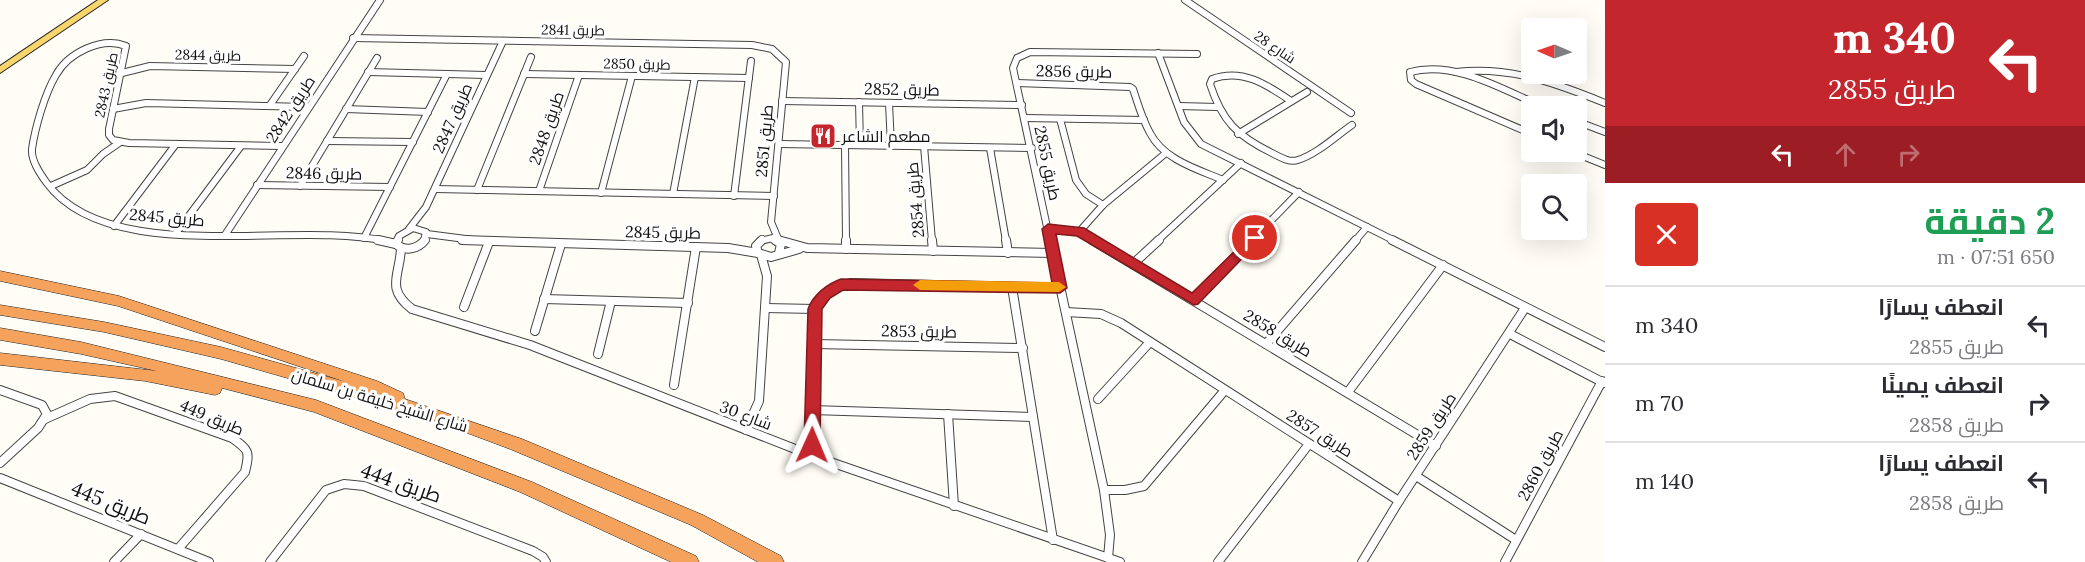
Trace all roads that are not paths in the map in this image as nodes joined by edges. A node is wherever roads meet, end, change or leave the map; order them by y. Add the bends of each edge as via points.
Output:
1 (92, 0) edge
2 (104, 0) edge
3 (380, 0) edge
4 (1185, 0) edge
5 (353, 38) junction
6 (502, 41) junction
7 (1158, 53) junction
8 (1197, 54) dead end
9 (75, 56) joint
10 (304, 56) dead end
11 (531, 57) dead end
12 (377, 58) dead end
13 (0, 60) edge
14 (751, 61) dead end
15 (786, 62) joint
16 (295, 69) junction
17 (0, 70) edge
18 (368, 72) junction
19 (1454, 72) junction
20 (122, 73) junction
21 (447, 74) junction
22 (524, 74) junction
23 (486, 75) junction
24 (579, 75) junction
25 (632, 76) junction
26 (695, 77) junction
27 (749, 78) junction
28 (1017, 83) junction
29 (1307, 92) dead end
30 (1521, 98) edge
31 (782, 101) junction
32 (1291, 101) junction
33 (859, 102) junction
34 (889, 103) junction
35 (1605, 103) edge
36 (270, 105) junction
37 (1022, 105) junction
38 (1179, 106) junction
39 (308, 107) junction
40 (1218, 107) junction
41 (113, 109) junction
42 (346, 109) junction
43 (428, 112) junction
44 (1351, 113) dead end
45 (1025, 118) junction
46 (1060, 119) junction
47 (1144, 120) junction
48 (1352, 125) dead end
49 (1587, 125) edge
50 (1521, 129) edge
51 (1605, 132) edge
52 (1238, 134) junction
53 (327, 141) junction
54 (413, 142) junction
55 (118, 143) junction
56 (176, 144) junction
57 (778, 144) junction
58 (845, 145) junction
59 (860, 145) junction
60 (241, 146) junction
61 (282, 146) junction
62 (891, 146) junction
63 (924, 146) junction
64 (990, 148) junction
65 (1032, 148) junction
66 (1166, 153) junction
67 (1605, 156) edge
68 (1587, 158) edge
69 (1241, 163) junction
70 (1603, 164) edge
71 (1223, 180) junction
72 (257, 185) junction
73 (51, 186) junction
74 (300, 186) junction
75 (390, 187) junction
76 (435, 189) junction
77 (477, 190) junction
78 (539, 191) junction
79 (601, 192) junction
80 (1299, 192) junction
81 (673, 194) junction
82 (734, 196) junction
83 (774, 196) junction
84 (1103, 205) junction
85 (426, 207) junction
86 (771, 222) junction
87 (114, 226) junction
88 (1367, 227) junction
89 (409, 229) junction
90 (1048, 229) junction
91 (425, 232) junction
92 (1079, 232) junction
93 (176, 233) junction
94 (401, 234) junction
95 (225, 235) junction
96 (367, 238) junction
97 (451, 239) junction
98 (760, 241) junction
99 (489, 242) junction
100 (779, 242) junction
101 (561, 244) junction
102 (422, 245) junction
103 (398, 246) junction
104 (696, 247) junction
105 (728, 248) junction
106 (807, 248) junction
107 (413, 249) junction
108 (846, 249) junction
109 (933, 251) junction
110 (1008, 253) junction
111 (1053, 253) junction
112 (760, 254) junction
113 (777, 254) junction
114 (1134, 263) junction
115 (399, 265) junction
116 (1443, 265) junction
117 (0, 276) edge
118 (767, 276) junction
119 (1012, 287) junction
120 (1060, 288) junction
121 (544, 299) junction
122 (1194, 300) junction
123 (611, 302) junction
124 (688, 303) junction
125 (464, 307) dead end
126 (765, 308) junction
127 (1526, 308) junction
128 (815, 309) junction
129 (0, 310) edge
130 (1066, 312) junction
131 (535, 331) dead end
132 (0, 334) edge
133 (1510, 334) junction
134 (1150, 342) junction
135 (814, 344) junction
136 (1266, 344) junction
137 (1605, 347) edge
138 (1023, 348) junction
139 (598, 354) dead end
140 (0, 360) edge
141 (1603, 382) edge
142 (674, 385) dead end
143 (0, 390) edge
144 (1224, 390) junction
145 (1348, 392) junction
146 (1098, 399) dead end
147 (812, 410) junction
148 (432, 413) junction
149 (948, 414) junction
150 (1033, 417) junction
151 (45, 418) junction
152 (359, 424) junction
153 (746, 430) junction
154 (1309, 444) junction
155 (1436, 446) junction
156 (813, 456) junction
157 (0, 462) edge
158 (1416, 476) junction
159 (0, 478) edge
160 (1104, 490) junction
161 (1399, 501) junction
162 (954, 507) junction
163 (141, 534) junction
164 (1053, 540) junction
165 (1516, 540) junction
166 (178, 549) junction
167 (1108, 558) junction
168 (114, 562) edge
169 (209, 562) edge
170 (270, 562) edge
171 (546, 562) edge
172 (690, 562) edge
173 (775, 562) edge
174 (1120, 562) edge
175 (1218, 562) edge
176 (1362, 562) edge
177 (1505, 562) edge

1 - 13 main road
2 - 17 main road
3 - 5 street, طريق 2842
4 - 44 street, شارع 28
5 - 6 street, طريق 2841
5 - 39 street, طريق 2842
6 - 15 street, طريق 2841 via 761,46 778,52
6 - 23 street, طريق 2847
7 - 8 street, طريق 2855
7 - 28 street, طريق 2855 via 1030,52 1014,62
7 - 38 street
9 - 20 street, طريق 2843 via 96,45 125,44
9 - 73 street, طريق 2845 via 56,76 32,150 37,167
10 - 16 street
11 - 22 street
12 - 18 street
14 - 27 street
15 - 31 street, طريق 2851
16 - 20 street, طريق 2844 via 150,66
16 - 36 street
18 - 21 street
18 - 42 street
19 - 30 street
19 - 35 street via 1476,69 1526,74
19 - 50 street via 1420,69 1409,76 1423,87
20 - 41 street, طريق 2843
21 - 23 street
21 - 43 street
22 - 24 street, طريق 2850
22 - 77 street
23 - 76 street, طريق 2847
24 - 25 street, طريق 2850
24 - 78 street, طريق 2848
25 - 26 street, طريق 2850
25 - 79 street
26 - 27 street, طريق 2850
26 - 81 street
27 - 82 street
28 - 37 street, طريق 2855
28 - 47 street, طريق 2856 via 1130,87
29 - 32 street
31 - 33 street, طريق 2852
31 - 57 street, طريق 2851
32 - 40 street via 1254,78 1221,75 1210,84
32 - 52 street
33 - 34 street, طريق 2852
33 - 59 street
34 - 37 street, طريق 2852
34 - 62 street
36 - 39 street
36 - 41 street via 146,104
37 - 45 street, طريق 2855
38 - 40 street
38 - 69 street via 1188,130 1201,144
39 - 61 street, طريق 2842
40 - 52 street
41 - 55 street, طريق 2843 via 109,135
42 - 43 street
42 - 53 street
43 - 54 street
45 - 46 street
45 - 65 street, طريق 2855
46 - 47 street
46 - 84 street via 1076,180 1086,194
47 - 66 street, طريق 2856 via 1151,136
48 - 52 street via 1298,161
49 - 51 street
53 - 54 street, طريق 2846
53 - 74 street
54 - 75 street
55 - 56 street
55 - 73 street via 87,170
56 - 60 street
56 - 87 street
57 - 58 street, طريق 2854
57 - 83 street, طريق 2851
58 - 59 street, طريق 2854
58 - 108 street
59 - 62 street, طريق 2854
60 - 61 street
60 - 93 street
61 - 72 street, طريق 2842
62 - 63 street, طريق 2854
63 - 64 street, طريق 2854
63 - 109 street, طريق 2854
64 - 65 street, طريق 2854
64 - 110 street
65 - 90 street, طريق 2855
66 - 71 street, طريق 2856
66 - 84 street
67 - 70 street
68 - 70 street
69 - 71 street
69 - 80 street
71 - 114 street
72 - 74 street, طريق 2846
72 - 95 street, طريق 2842
73 - 87 street, طريق 2845 via 64,203
74 - 75 street, طريق 2846
75 - 96 street
76 - 77 street, طريق 2848
76 - 85 street, طريق 2847
77 - 78 street, طريق 2848
78 - 79 street, طريق 2848
79 - 81 street, طريق 2848
80 - 88 street
80 - 122 street
81 - 82 street, طريق 2848
82 - 83 street, طريق 2848
83 - 86 street, طريق 2851
84 - 92 street
85 - 89 street, طريق 2847
85 - 91 street, طريق 2847
86 - 98 street, طريق 2851
86 - 100 street, طريق 2851
87 - 93 street, طريق 2845
88 - 116 street
88 - 136 street
89 - 91 street, طريق 2845
89 - 94 street
90 - 92 street, طريق 2858
90 - 111 street, طريق 2855
91 - 97 street, طريق 2845
91 - 102 street, طريق 2847 via 427,239
92 - 114 street, طريق 2858
93 - 95 street, طريق 2845
94 - 96 street, طريق 2845
94 - 103 street, شارع 30
95 - 96 street, طريق 2845
96 - 103 street, طريق 2845
97 - 99 street, طريق 2845
97 - 102 street, طريق 2845
98 - 100 street, طريق 2845 via 773,238
98 - 105 street, طريق 2845
98 - 112 street via 756,246
99 - 101 street, طريق 2845
99 - 125 street
100 - 106 street
100 - 113 street via 782,247
101 - 104 street, طريق 2845
101 - 121 street
102 - 107 street, طريق 2845
103 - 107 street, طريق 2845
103 - 115 street, شارع 30
104 - 105 street, طريق 2845
104 - 124 street
105 - 112 street, طريق 2845
106 - 108 street
106 - 113 street
107 - 115 street
108 - 109 street
109 - 110 street
110 - 111 street
111 - 120 street, طريق 2855
112 - 113 street, طريق 2845
112 - 118 street
113 - 118 street
114 - 122 street, طريق 2858
115 - 153 street, شارع 30 via 394,282 396,291 412,309 574,360
116 - 127 street
116 - 145 street
117 - 148 highway via 119,301 372,385
118 - 126 street
119 - 120 street
119 - 128 street via 851,283 831,289
119 - 138 street
120 - 130 street, طريق 2855
121 - 123 street
121 - 131 street
122 - 136 street, طريق 2858
123 - 124 street
123 - 139 street
124 - 142 street
126 - 128 street
126 - 153 street via 759,400
127 - 133 street, طريق 2859
127 - 137 street
128 - 135 street
129 - 148 highway, شارع الشيخ خليفة بن سلمان via 104,327 221,353
130 - 134 street, طريق 2857 via 1101,314
130 - 160 street, طريق 2855
132 - 152 highway, شارع الشيخ خليفة بن سلمان via 179,371 316,406
133 - 141 street
133 - 155 street, طريق 2859
134 - 144 street, طريق 2857
134 - 146 street
135 - 138 street, طريق 2853
135 - 147 street
136 - 145 street, طريق 2858
138 - 150 street
140 - 152 highway via 145,375
141 - 165 street, طريق 2860
143 - 151 street via 42,405
144 - 154 street, طريق 2857
144 - 160 street via 1144,486
145 - 155 street, طريق 2858
147 - 149 street
147 - 156 street
148 - 173 highway, شارع الشيخ خليفة بن سلمان via 697,520
149 - 150 street
149 - 162 street
150 - 164 street
151 - 157 street, طريق 449
151 - 166 street, طريق 449 via 90,399 115,396 242,444 249,456 245,472
152 - 172 highway, شارع الشيخ خليفة بن سلمان via 526,487
153 - 156 street, شارع 30
154 - 161 street, طريق 2857
154 - 175 street
155 - 158 street, طريق 2859
156 - 162 street, شارع 30
158 - 161 street, طريق 2859
158 - 165 street
159 - 163 street, طريق 445
160 - 167 street, طريق 2855 via 1110,535
161 - 176 street, طريق 2859
162 - 164 street, شارع 30
163 - 166 street, طريق 445
163 - 168 street
164 - 167 street, شارع 30
165 - 177 street, طريق 2860
166 - 169 street, طريق 445
167 - 174 street, شارع 30
170 - 171 street, طريق 444 via 326,490 344,484 364,486 523,546

